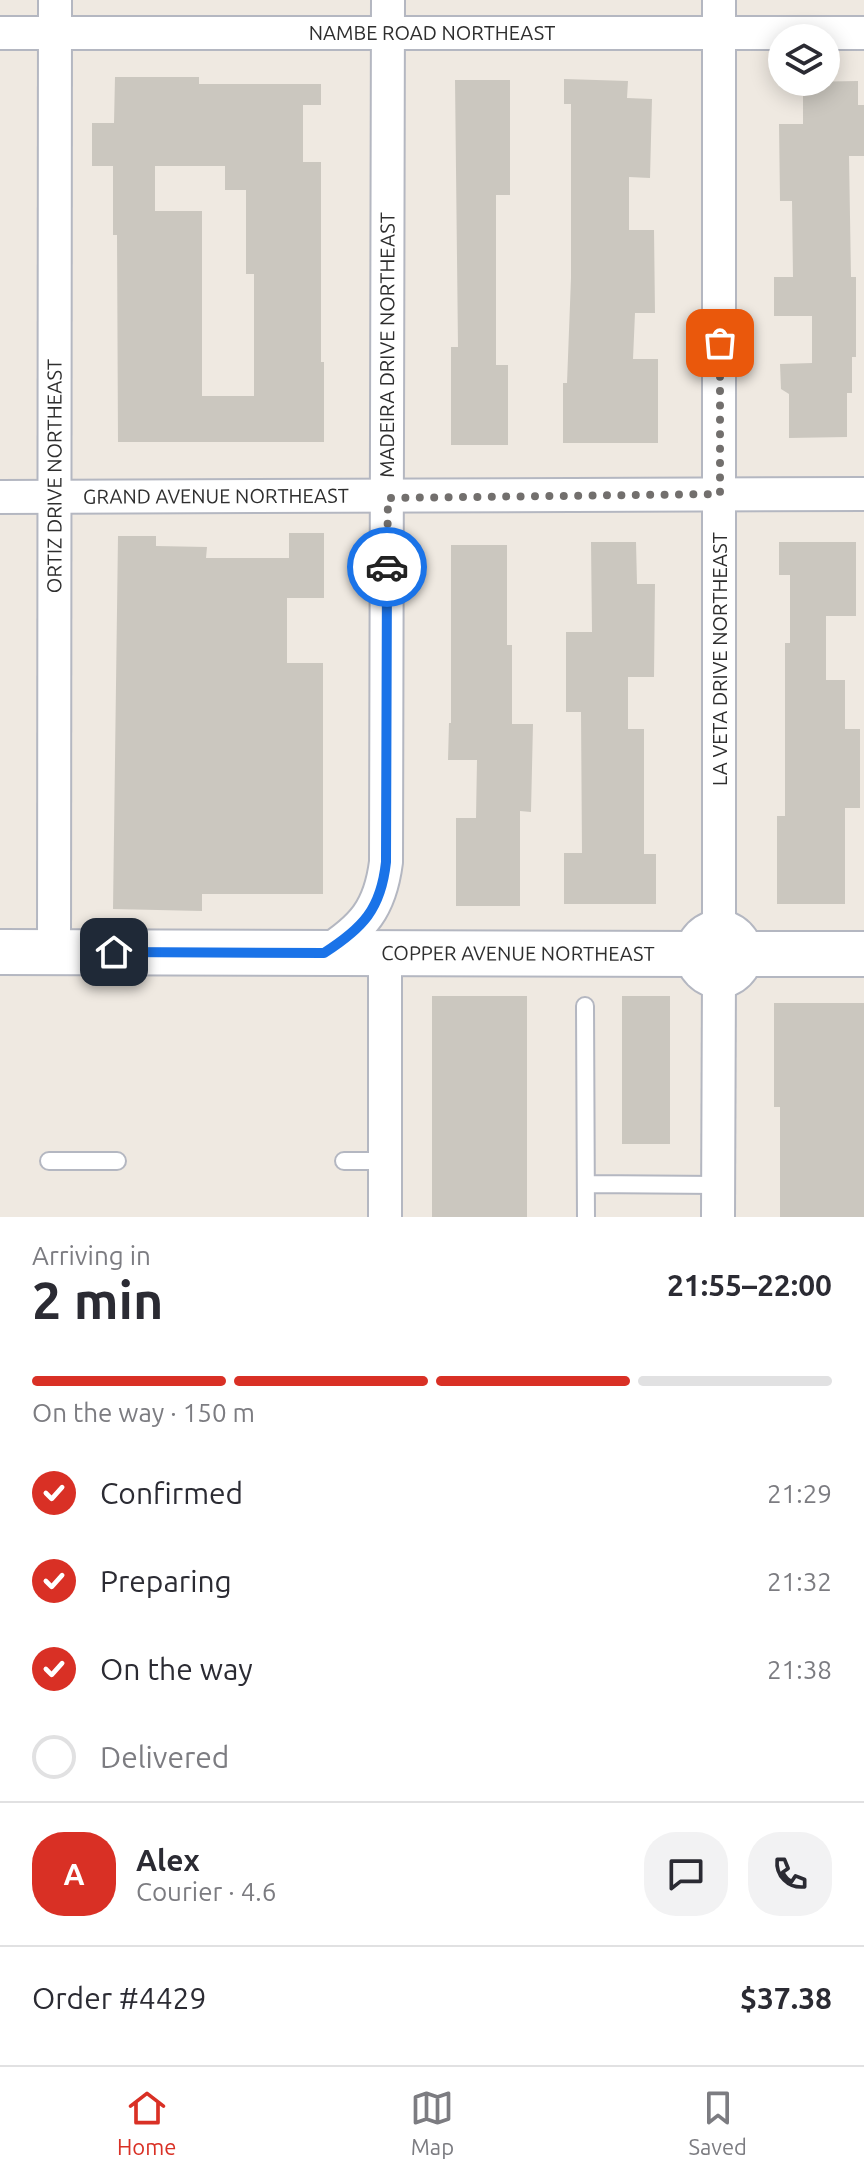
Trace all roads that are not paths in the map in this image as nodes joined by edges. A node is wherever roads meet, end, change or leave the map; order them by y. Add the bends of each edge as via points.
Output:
1 (55, 0) edge
2 (388, 0) edge
3 (719, 0) edge
4 (719, 32) junction
5 (0, 33) edge
6 (864, 33) edge
7 (55, 34) junction
8 (388, 34) junction
9 (720, 494) junction
10 (864, 494) edge
11 (0, 497) edge
12 (55, 497) junction
13 (388, 498) junction
14 (0, 952) edge
15 (54, 952) junction
16 (324, 953) junction
17 (385, 953) junction
18 (719, 954) junction
19 (864, 954) edge
20 (585, 1006) dead end
21 (49, 1161) dead end
22 (117, 1161) dead end
23 (344, 1161) dead end
24 (385, 1161) junction
25 (587, 1184) junction
26 (718, 1185) junction
27 (385, 1217) edge
28 (586, 1217) edge
29 (718, 1217) edge

1 - 7 street, ORTIZ DRIVE NORTHEAST
2 - 8 street, MADEIRA DRIVE NORTHEAST
3 - 4 street, LA VETA DRIVE NORTHEAST
4 - 6 street, NAMBE ROAD NORTHEAST
4 - 8 street, NAMBE ROAD NORTHEAST
4 - 9 street, LA VETA DRIVE NORTHEAST
5 - 7 street, NAMBE ROAD NORTHEAST
7 - 8 street, NAMBE ROAD NORTHEAST
7 - 12 street, ORTIZ DRIVE NORTHEAST
8 - 13 street, MADEIRA DRIVE NORTHEAST
9 - 10 street, GRAND AVENUE NORTHEAST
9 - 13 street, GRAND AVENUE NORTHEAST
9 - 18 street, LA VETA DRIVE NORTHEAST
11 - 12 street, GRAND AVENUE NORTHEAST
12 - 13 street, GRAND AVENUE NORTHEAST
12 - 15 street, ORTIZ DRIVE NORTHEAST
13 - 16 street, MADEIRA DRIVE NORTHEAST via 384,883 366,920
14 - 15 street, COPPER AVENUE NORTHEAST
15 - 16 street, COPPER AVENUE NORTHEAST
16 - 17 street, COPPER AVENUE NORTHEAST
17 - 18 street, COPPER AVENUE NORTHEAST
17 - 24 street
18 - 19 street, COPPER AVENUE NORTHEAST
18 - 26 street, LA VETA DRIVE NORTHEAST
20 - 25 lane
21 - 22 lane
23 - 24 lane
24 - 27 street
25 - 26 lane
25 - 28 lane
26 - 29 street, LA VETA DRIVE NORTHEAST

